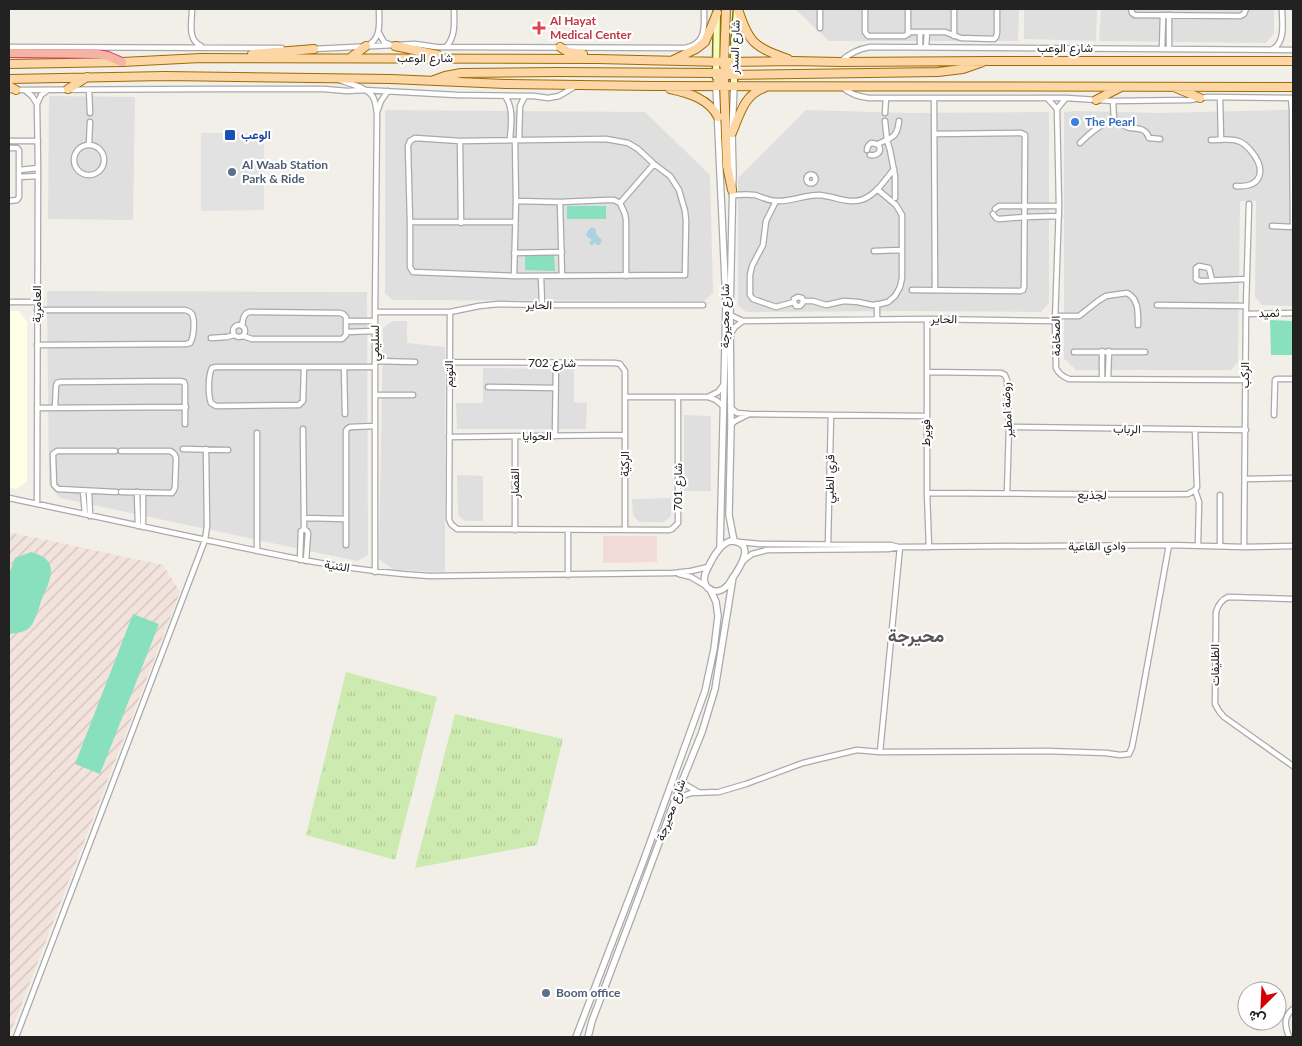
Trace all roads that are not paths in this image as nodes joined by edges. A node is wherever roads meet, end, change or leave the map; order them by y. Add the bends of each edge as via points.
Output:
1 (192, 9) edge
2 (379, 9) edge
3 (454, 9) edge
4 (704, 9) edge
5 (726, 9) edge
6 (738, 9) edge
7 (820, 9) edge
8 (865, 9) edge
9 (908, 9) edge
10 (954, 9) edge
11 (997, 9) edge
12 (1130, 9) edge
13 (1246, 9) edge
14 (1282, 9) edge
15 (717, 11) edge
16 (1163, 15) junction
17 (1169, 15) junction
18 (820, 28) dead end
19 (379, 32) junction
20 (920, 32) junction
21 (927, 32) junction
22 (192, 34) junction
23 (454, 34) junction
24 (908, 34) junction
25 (954, 36) junction
26 (1281, 39) junction
27 (366, 46) junction
28 (395, 46) junction
29 (447, 46) junction
30 (9, 47) edge
31 (178, 47) junction
32 (464, 47) junction
33 (560, 47) junction
34 (920, 47) junction
35 (926, 47) junction
36 (205, 48) junction
37 (314, 49) junction
38 (1162, 49) junction
39 (1169, 49) junction
40 (1272, 50) junction
41 (1292, 50) edge
42 (9, 53) edge
43 (201, 58) junction
44 (455, 58) junction
45 (349, 59) junction
46 (597, 59) junction
47 (670, 61) junction
48 (792, 61) junction
49 (987, 61) junction
50 (1293, 61) edge
51 (122, 62) junction
52 (716, 62) junction
53 (724, 62) junction
54 (734, 62) junction
55 (841, 62) junction
56 (9, 64) edge
57 (723, 73) junction
58 (734, 74) junction
59 (89, 76) junction
60 (9, 79) edge
61 (336, 79) junction
62 (430, 82) junction
63 (580, 84) junction
64 (653, 86) junction
65 (720, 86) junction
66 (734, 86) junction
67 (776, 86) junction
68 (841, 86) junction
69 (1122, 86) junction
70 (1172, 86) junction
71 (1293, 87) edge
72 (11, 89) edge
73 (68, 89) junction
74 (25, 90) junction
75 (48, 90) junction
76 (89, 90) junction
77 (364, 90) junction
78 (388, 91) junction
79 (505, 96) junction
80 (525, 96) junction
81 (1220, 97) junction
82 (886, 98) junction
83 (1048, 98) junction
84 (1066, 98) junction
85 (1200, 98) junction
86 (1292, 98) edge
87 (934, 99) junction
88 (1096, 100) junction
89 (1113, 101) junction
90 (37, 104) junction
91 (1057, 109) junction
92 (90, 113) dead end
93 (885, 113) dead end
94 (377, 114) junction
95 (718, 117) junction
96 (884, 121) dead end
97 (899, 121) dead end
98 (1114, 121) junction
99 (90, 122) dead end
100 (732, 133) junction
101 (934, 134) junction
102 (1160, 138) dead end
103 (515, 139) junction
104 (886, 140) junction
105 (1211, 140) dead end
106 (1221, 140) junction
107 (9, 141) edge
108 (38, 141) junction
109 (460, 141) junction
110 (1080, 143) dead end
111 (89, 144) junction
112 (878, 144) junction
113 (9, 148) edge
114 (654, 164) junction
115 (38, 168) junction
116 (894, 169) junction
117 (19, 170) junction
118 (38, 176) junction
119 (20, 177) junction
120 (810, 184) dead end
121 (1236, 186) dead end
122 (877, 189) junction
123 (732, 193) junction
124 (808, 196) junction
125 (895, 198) dead end
126 (9, 201) edge
127 (516, 201) junction
128 (776, 201) junction
129 (560, 202) junction
130 (620, 203) junction
131 (1248, 204) dead end
132 (1025, 206) junction
133 (1059, 206) junction
134 (1059, 216) junction
135 (1025, 217) junction
136 (410, 222) junction
137 (461, 222) junction
138 (514, 222) junction
139 (1272, 226) dead end
140 (1293, 227) edge
141 (901, 250) junction
142 (874, 251) dead end
143 (562, 252) junction
144 (514, 253) junction
145 (514, 276) junction
146 (541, 276) junction
147 (562, 276) junction
148 (626, 276) junction
149 (1246, 279) junction
150 (1212, 280) dead end
151 (912, 290) dead end
152 (935, 290) junction
153 (9, 302) edge
154 (37, 302) junction
155 (876, 304) junction
156 (542, 305) junction
157 (703, 305) dead end
158 (1157, 305) dead end
159 (1246, 306) junction
160 (37, 310) junction
161 (375, 312) junction
162 (450, 312) junction
163 (1293, 313) edge
164 (1246, 314) junction
165 (730, 315) junction
166 (927, 319) junction
167 (1055, 319) junction
168 (877, 320) junction
169 (346, 321) junction
170 (375, 321) junction
171 (743, 321) junction
172 (1138, 325) dead end
173 (242, 326) junction
174 (375, 331) junction
175 (346, 332) junction
176 (731, 333) junction
177 (234, 335) junction
178 (244, 336) junction
179 (211, 338) dead end
180 (37, 344) junction
181 (1102, 351) junction
182 (1109, 351) junction
183 (1074, 352) dead end
184 (1145, 352) dead end
185 (415, 362) dead end
186 (450, 362) junction
187 (556, 362) junction
188 (375, 364) junction
189 (304, 367) junction
190 (344, 367) junction
191 (927, 372) junction
192 (1102, 379) junction
193 (1108, 379) junction
194 (1293, 379) edge
195 (1245, 380) junction
196 (724, 383) junction
197 (488, 387) dead end
198 (555, 388) junction
199 (375, 395) junction
200 (413, 395) dead end
201 (625, 397) junction
202 (678, 397) junction
203 (708, 397) junction
204 (186, 407) junction
205 (37, 408) junction
206 (56, 408) junction
207 (724, 408) junction
208 (731, 408) junction
209 (345, 414) dead end
210 (750, 414) junction
211 (831, 415) junction
212 (1274, 415) dead end
213 (926, 416) junction
214 (185, 424) dead end
215 (731, 425) junction
216 (375, 426) junction
217 (1009, 427) junction
218 (303, 429) dead end
219 (1195, 430) junction
220 (1246, 430) junction
221 (257, 433) dead end
222 (625, 435) junction
223 (514, 436) junction
224 (554, 436) junction
225 (449, 437) junction
226 (183, 449) dead end
227 (206, 449) junction
228 (228, 450) dead end
229 (115, 451) dead end
230 (121, 451) dead end
231 (1293, 478) edge
232 (1245, 479) junction
233 (1195, 490) junction
234 (83, 491) junction
235 (89, 491) junction
236 (137, 492) junction
237 (143, 493) junction
238 (927, 493) junction
239 (1007, 493) junction
240 (1220, 495) dead end
241 (9, 498) edge
242 (37, 504) junction
243 (87, 515) junction
244 (304, 518) junction
245 (346, 519) junction
246 (141, 527) junction
247 (304, 529) junction
248 (515, 530) junction
249 (568, 530) junction
250 (625, 530) junction
251 (206, 540) junction
252 (736, 542) junction
253 (828, 544) junction
254 (346, 545) dead end
255 (1169, 545) junction
256 (1198, 546) junction
257 (1220, 546) junction
258 (1293, 546) edge
259 (720, 547) junction
260 (900, 547) junction
261 (929, 547) junction
262 (1244, 547) junction
263 (256, 551) junction
264 (300, 560) junction
265 (306, 561) junction
266 (743, 561) junction
267 (708, 566) junction
268 (375, 572) junction
269 (673, 573) junction
270 (568, 575) junction
271 (733, 577) junction
272 (708, 588) junction
273 (1293, 599) edge
274 (880, 752) junction
275 (1293, 766) edge
276 (673, 781) junction
277 (681, 784) junction
278 (699, 793) junction
279 (674, 801) junction
280 (1293, 1009) edge
281 (16, 1037) edge
282 (576, 1037) edge
283 (588, 1037) edge
284 (1289, 1037) edge

1 - 22 street
2 - 19 street
3 - 23 street
4 - 33 street via 704,34 692,47
5 - 53 main road
6 - 48 main road via 745,30 754,43
6 - 54 main road, شارع السدر
7 - 18 street
8 - 24 street via 865,32 868,36
9 - 24 street
10 - 25 street
11 - 25 street via 994,39
12 - 16 street via 1135,15
13 - 17 street via 1240,16
14 - 26 street
15 - 47 main road via 705,42
15 - 52 main road, شارع السدر
16 - 17 street
16 - 38 street
17 - 39 street
19 - 27 street via 375,41
19 - 28 street via 384,42
20 - 21 street
20 - 24 street
20 - 34 street
21 - 25 street via 946,32
21 - 35 street
22 - 31 street via 187,43
22 - 36 street via 195,43
23 - 29 street
23 - 32 street
26 - 40 street
26 - 41 street
27 - 28 street, شارع الوعب
27 - 37 street, شارع الوعب
27 - 45 main road
28 - 29 street, شارع الوعب
28 - 44 main road
29 - 32 street, شارع الوعب
30 - 31 street, شارع الوعب
31 - 36 street, شارع الوعب
32 - 33 street, شارع الوعب
33 - 46 main road
34 - 35 street, شارع الوعب
34 - 55 street, شارع الوعب via 863,48
35 - 38 street, شارع الوعب
36 - 37 street, شارع الوعب
37 - 43 main road
38 - 39 street, شارع الوعب
39 - 40 street, شارع الوعب
40 - 41 street, شارع الوعب
42 - 51 highway via 98,54
43 - 45 main road, شارع الوعب
43 - 51 main road, شارع الوعب
44 - 45 main road, شارع الوعب
44 - 46 main road, شارع الوعب
46 - 47 main road, شارع الوعب
47 - 52 main road, شارع الوعب
48 - 54 main road, شارع الوعب
48 - 55 main road, شارع الوعب
49 - 50 main road, شارع الوعب
49 - 55 main road, شارع الوعب
49 - 58 main road via 963,69 938,72
51 - 56 main road, شارع الوعب
52 - 53 main road, شارع الوعب
52 - 57 main road via 722,65
53 - 54 main road, شارع الوعب
53 - 57 main road
54 - 57 main road via 731,69
54 - 58 main road, شارع السدر
57 - 58 main road
57 - 62 main road via 461,72
57 - 65 main road
57 - 66 main road
58 - 66 main road, شارع السدر
59 - 60 main road, شارع الوعب
59 - 61 main road, شارع الوعب
59 - 73 main road
61 - 62 main road, شارع الوعب
61 - 77 street
62 - 63 main road, شارع الوعب
63 - 64 main road, شارع الوعب
63 - 80 street, شارع الوعب via 555,97
64 - 65 main road, شارع الوعب
64 - 95 main road via 694,96 715,110
65 - 66 main road, شارع الوعب
65 - 95 street, شارع محيرجة
65 - 123 main road
66 - 67 main road, شارع الوعب
66 - 100 street, شارع محيرجة
67 - 68 main road, شارع الوعب
67 - 100 main road via 750,95
68 - 69 main road, شارع الوعب
68 - 82 street, شارع الوعب via 863,98
69 - 70 main road, شارع الوعب
69 - 88 main road
70 - 71 main road, شارع الوعب
70 - 85 main road
72 - 74 street, شارع الوعب
73 - 75 street, شارع الوعب
73 - 76 street, شارع الوعب
74 - 75 street, شارع الوعب
74 - 90 street
75 - 90 street
76 - 77 street, شارع الوعب
76 - 92 street
77 - 78 street, شارع الوعب
77 - 94 street, لسليمي via 374,98
78 - 79 street, شارع الوعب
78 - 94 street, لسليمي
79 - 80 street, شارع الوعب
79 - 103 street
80 - 103 street
81 - 85 street, شارع الوعب
81 - 86 street, شارع الوعب
81 - 106 street
82 - 87 street, شارع الوعب
82 - 93 street
83 - 84 street, شارع الوعب
83 - 87 street, شارع الوعب
83 - 91 street
84 - 88 street, شارع الوعب
84 - 91 street
85 - 89 street, شارع الوعب
86 - 140 street
87 - 101 street
88 - 89 street, شارع الوعب
89 - 98 street
90 - 108 street, العامرية
91 - 133 street, الصخامة
94 - 161 street, لسليمي
95 - 196 street, شارع محيرجة via 726,303
96 - 104 street
97 - 104 street via 896,134
98 - 102 street via 1143,130 1149,138
98 - 110 street via 1107,122
99 - 111 street
100 - 123 street, شارع محيرجة
101 - 132 street via 1024,134
101 - 152 street
103 - 109 street
103 - 114 street via 606,139 628,143
103 - 127 street
104 - 112 street
104 - 116 street
105 - 106 street
106 - 121 street via 1242,142 1259,162 1260,172 1256,180 1249,186
107 - 108 street
108 - 115 street, العامرية
109 - 136 street via 415,138 409,143
109 - 137 street
111 - 111 street via 76,151 75,166 79,172 93,175 100,171 105,158 102,151
112 - 112 street via 878,154 869,152 869,144
113 - 117 street via 19,150
114 - 130 street
114 - 148 street via 670,176 684,205 685,274
115 - 117 street
115 - 118 street, العامرية
116 - 122 street
116 - 125 street
117 - 119 street
118 - 119 street
118 - 154 street, العامرية
119 - 126 street via 19,199
120 - 124 street
122 - 124 street via 864,199 855,201
122 - 141 street via 900,212
123 - 128 street
123 - 165 street, شارع محيرجة
124 - 128 street
127 - 129 street
127 - 138 street
128 - 155 street via 766,221 763,244 752,266 750,295 753,299 776,307 794,302 798,297 826,305 844,301
129 - 130 street via 614,200
129 - 143 street
130 - 148 street via 626,220
131 - 149 street, الركب
132 - 133 street
132 - 135 street
132 - 135 street via 999,206 994,211 999,219
133 - 134 street, الصخامة
134 - 135 street
134 - 167 street, الصخامة
135 - 152 street via 1023,290
136 - 137 street
136 - 145 street via 410,267 414,272
137 - 138 street
138 - 144 street
139 - 140 street
141 - 142 street
141 - 155 street via 899,290 892,299
143 - 144 street
143 - 147 street
144 - 145 street
145 - 146 street
146 - 147 street
146 - 156 street
147 - 148 street
149 - 150 street
149 - 159 street, الركب
151 - 152 street
153 - 154 street
154 - 160 street, العامرية
155 - 168 street
156 - 157 street, الحاير
156 - 162 street, الحاير via 498,304
158 - 159 street
159 - 164 street, الركب
160 - 180 street, العامرية
160 - 180 street via 185,310 193,316 193,339 186,344
161 - 162 street, الحاير
161 - 170 street, لسليمي
162 - 186 street, التويم
163 - 164 street, ثميد
164 - 195 street, الركب
165 - 171 street, الحاير
165 - 176 street, شارع محيرجة
166 - 167 street, الحاير
166 - 168 street, الحاير
166 - 191 street, فويرط
167 - 172 street, الحاير via 1079,316 1106,296 1127,293 1136,304
167 - 192 street, الصخامة via 1058,372 1069,379
168 - 171 street, الحاير
169 - 170 street
169 - 173 street via 345,315 340,313 252,312 246,313
169 - 175 street
170 - 174 street, لسليمي
171 - 176 street
173 - 177 street via 234,327
173 - 178 street
174 - 175 street
174 - 188 street, لسليمي
175 - 178 street via 342,339 252,339
176 - 208 street, شارع محيرجة
177 - 178 street via 237,338
177 - 179 street
180 - 205 street, العامرية
181 - 182 street
181 - 183 street
181 - 192 street
182 - 184 street
182 - 193 street
185 - 188 street
186 - 187 street, شارع 702
186 - 225 street, التويم
187 - 198 street
187 - 201 street, شارع 702 via 618,363 625,371
188 - 190 street
188 - 199 street, لسليمي
189 - 189 street via 216,366 210,372 211,403 216,406 299,405 303,401
189 - 190 street
190 - 209 street
191 - 213 street, فويرط
191 - 217 street, روضة امطير via 1005,375
192 - 193 street, الصخامة
193 - 195 street, الصخامة
194 - 212 street via 1275,380
195 - 220 street, الركب
196 - 203 street via 718,392
196 - 207 street, شارع محيرجة
197 - 198 street
198 - 224 street
199 - 200 street
199 - 216 street, لسليمي
201 - 202 street
201 - 222 street, الركيّة
202 - 203 street
202 - 250 street, شارع 701 via 678,523 669,530
203 - 207 street via 719,401
204 - 206 street
204 - 206 street via 186,385 170,381 60,382 56,386
204 - 214 street
205 - 206 street
205 - 242 street, العامرية
207 - 259 street, شارع محيرجة
208 - 210 street via 737,413
208 - 215 street, شارع محيرجة
210 - 211 street
210 - 215 street
211 - 213 street
211 - 253 street, قري الظبي
213 - 238 street, فويرط
215 - 252 street, شارع محيرجة via 729,515
216 - 245 street via 350,427 346,431
216 - 268 street, لسليمي
217 - 219 street, الرباب
217 - 239 street, روضة امطير
218 - 244 street
219 - 220 street, الرباب
219 - 233 street
220 - 232 street, الركب
221 - 263 street
222 - 224 street, الحوايا
222 - 250 street, الركيّة
223 - 224 street, الحوايا
223 - 225 street, الحوايا
223 - 248 street, القصار
225 - 248 street, شارع 701 via 451,524 460,530
226 - 227 street
227 - 228 street
227 - 251 street
229 - 234 street via 55,452 56,488
230 - 237 street via 170,451 176,455 172,493
231 - 232 street
232 - 262 street, الركب
233 - 239 street, لجذيع via 1188,494
233 - 256 street via 1199,502
234 - 235 street
234 - 243 street
235 - 236 street
235 - 243 street
236 - 237 street
236 - 246 street
237 - 246 street
238 - 239 street, لجذيع
238 - 261 street, فويرط
240 - 257 street
241 - 242 street, الثنية
242 - 243 street, الثنية
243 - 246 street, الثنية
244 - 245 street
244 - 247 street
245 - 254 street
246 - 251 street, الثنية
247 - 264 street via 301,531
247 - 265 street via 308,531
248 - 249 street, شارع 701
249 - 250 street, شارع 701
249 - 270 street
251 - 263 street, الثنية
251 - 281 street
252 - 253 street, وادي القاعية
252 - 259 street via 726,542
252 - 266 street, شارع محيرجة via 744,548
253 - 260 street, وادي القاعية
255 - 256 street, وادي القاعية
255 - 261 street, وادي القاعية
255 - 274 street via 1132,747 1128,754
256 - 257 street, وادي القاعية
257 - 262 street, وادي القاعية
258 - 262 street, وادي القاعية
259 - 267 street
260 - 261 street, وادي القاعية
260 - 266 street, وادي القاعية via 767,550 756,552
260 - 274 street
263 - 264 street, الثنية
264 - 265 street, الثنية
265 - 268 street, الثنية
266 - 271 street
267 - 269 street, الثنية
267 - 272 street via 704,577
268 - 270 street, الثنية via 430,576
269 - 270 street, الثنية
269 - 272 street, الثنية via 691,577
271 - 272 street via 720,591
271 - 277 street, شارع محيرجة via 715,689
272 - 276 street, شارع محيرجة via 715,597 718,611 712,662 705,692
273 - 275 street, الظليفات via 1228,596 1223,599 1216,612 1215,667 1215,704 1221,715
274 - 278 street via 857,750 803,763 720,792
276 - 277 street
276 - 282 street, شارع محيرجة
277 - 278 street
277 - 279 street, شارع محيرجة
278 - 279 street
279 - 283 street, شارع محيرجة
280 - 284 street via 1285,1023

